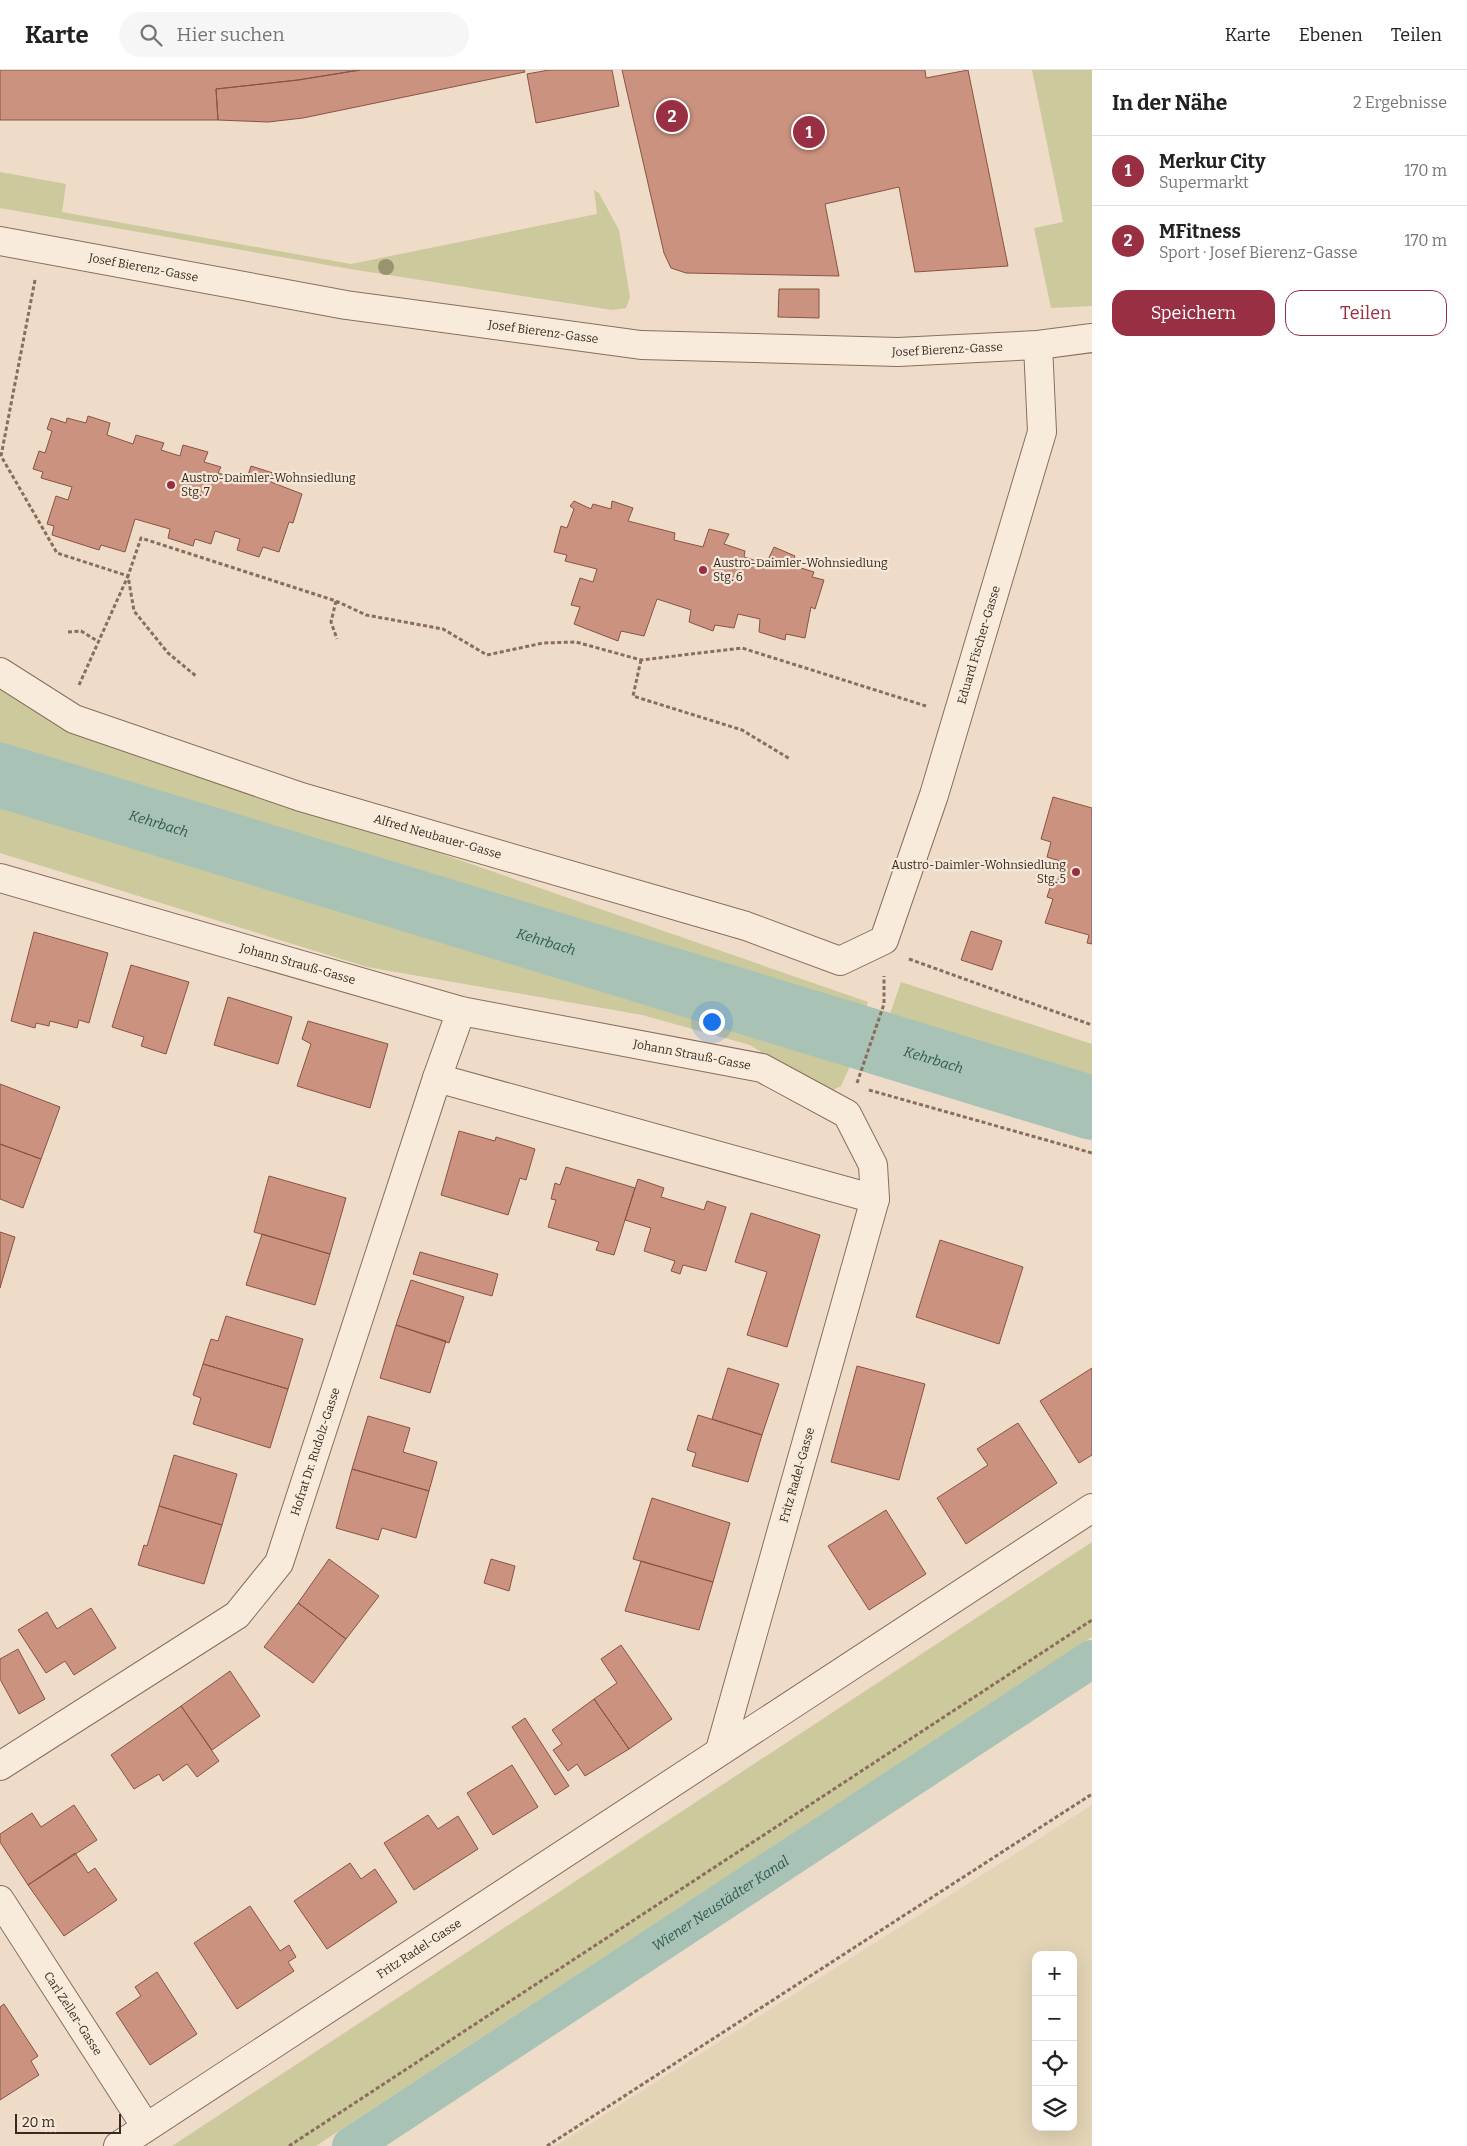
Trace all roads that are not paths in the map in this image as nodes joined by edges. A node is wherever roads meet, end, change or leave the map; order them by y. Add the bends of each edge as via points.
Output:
1 (0, 242) edge
2 (1092, 338) edge
3 (1038, 345) junction
4 (0, 672) edge
5 (2, 886) edge
6 (884, 940) joint
7 (461, 1011) junction
8 (437, 1078) junction
9 (875, 1199) junction
10 (1092, 1508) edge
11 (720, 1750) junction
12 (0, 1766) edge
13 (0, 1900) edge
14 (146, 2127) junction
15 (118, 2146) edge

1 - 3 street, Josef Bierenz-Gasse via 346,305 641,345 898,352
2 - 3 street, Josef Bierenz-Gasse
3 - 6 street, Eduard Fischer-Gasse via 1042,432 934,795
4 - 6 street, Alfred Neubauer-Gasse via 74,719 301,797 746,926 840,961
5 - 7 street, Johann Strauß-Gasse
7 - 8 street, Hofrat Dr. Rudolz-Gasse
7 - 9 street, Johann Strauß-Gasse via 762,1068 847,1114 873,1165
8 - 9 street
8 - 12 street, Hofrat Dr. Rudolz-Gasse via 279,1563 237,1615
9 - 11 street, Fritz Radel-Gasse
10 - 11 street, Fritz Radel-Gasse
11 - 14 street, Fritz Radel-Gasse
13 - 14 street, Carl Zeller-Gasse
14 - 15 street, Fritz Radel-Gasse

